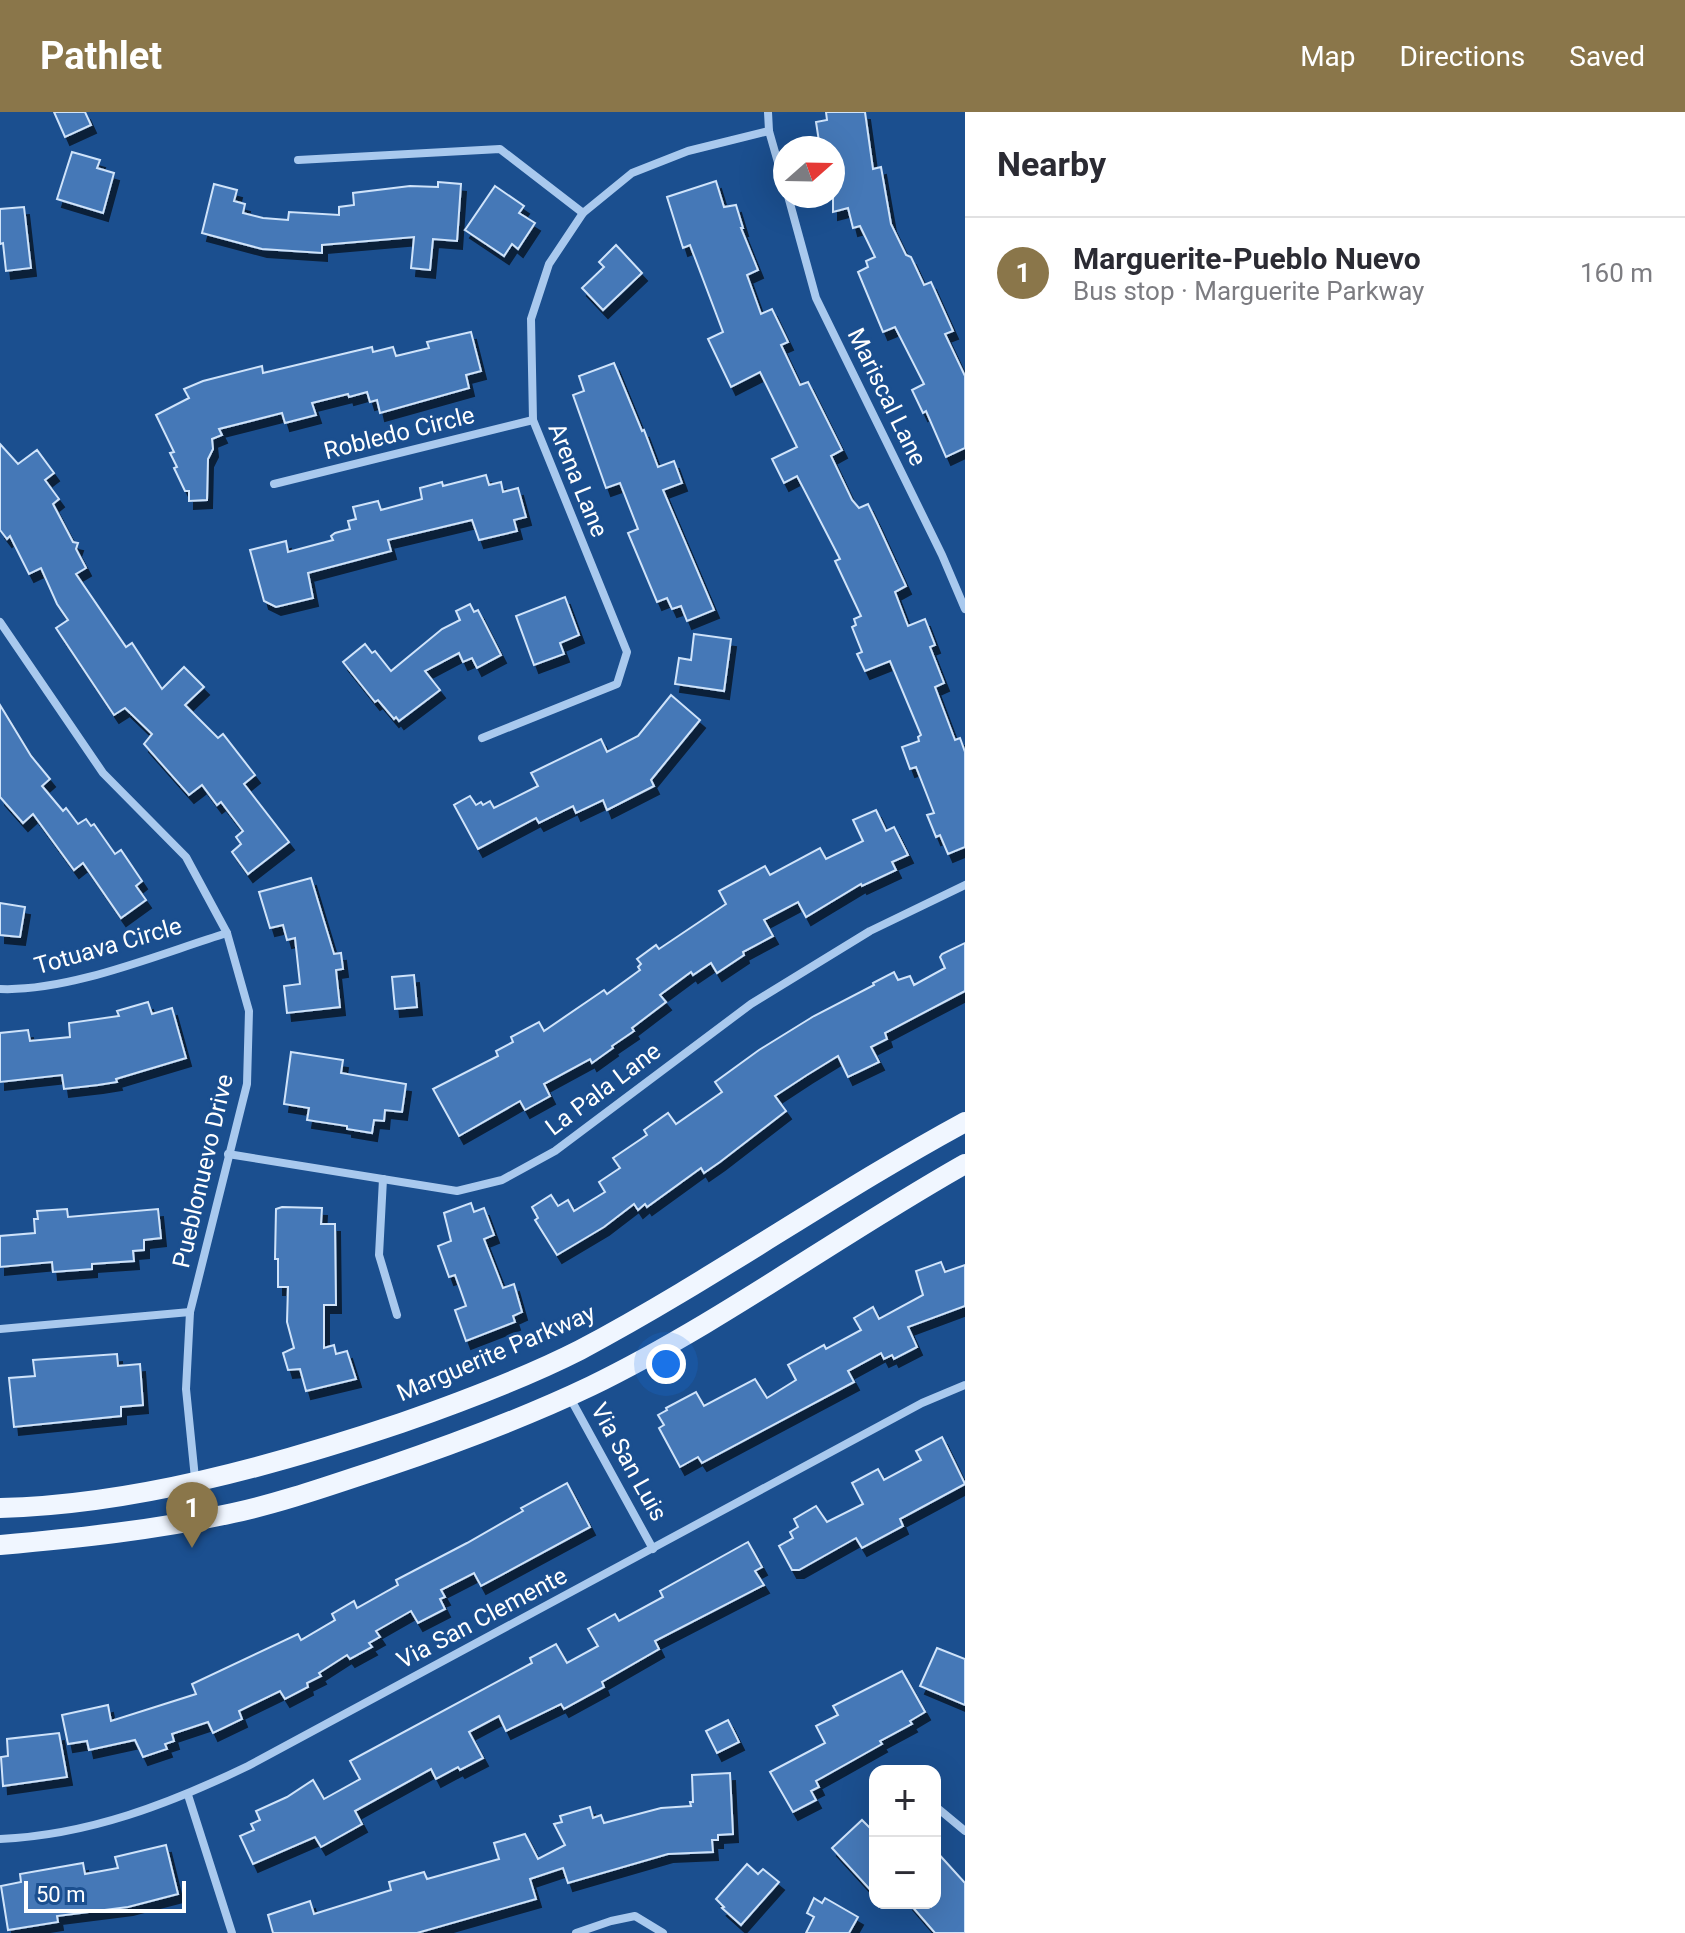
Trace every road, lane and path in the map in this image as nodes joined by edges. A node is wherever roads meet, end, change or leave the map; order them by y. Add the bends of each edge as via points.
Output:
1 (768, 112) edge
2 (769, 131) junction
3 (773, 145) edge
4 (298, 160) dead end
5 (791, 208) edge
6 (583, 213) junction
7 (533, 420) junction
8 (274, 484) dead end
9 (965, 609) edge
10 (0, 622) edge
11 (482, 738) dead end
12 (965, 885) edge
13 (227, 933) junction
14 (0, 989) edge
15 (965, 1122) edge
16 (228, 1154) junction
17 (965, 1164) edge
18 (383, 1179) junction
19 (190, 1312) junction
20 (397, 1315) dead end
21 (0, 1329) edge
22 (551, 1363) junction
23 (965, 1385) edge
24 (569, 1396) junction
25 (193, 1481) junction
26 (0, 1508) edge
27 (199, 1520) junction
28 (0, 1545) edge
29 (653, 1549) junction
30 (188, 1795) junction
31 (941, 1811) edge
32 (965, 1831) edge
33 (0, 1839) edge
34 (232, 1933) edge
35 (576, 1933) edge
36 (663, 1933) edge

1 - 2 street
2 - 3 street
2 - 6 street, Arena Lane via 688,151 632,173
4 - 6 street via 500,149
5 - 9 street, Mariscal Lane via 816,298
6 - 7 street, Arena Lane via 549,264 531,319
7 - 8 street, Robledo Circle
7 - 11 street, Arena Lane via 627,652 617,684
10 - 13 street, Pueblonuevo Drive via 103,773 186,857
12 - 18 street, La Pala Lane via 870,931 751,1004 555,1151 502,1180 457,1191
13 - 14 street, Totuava Circle via 74,980 27,990
13 - 16 street, Pueblonuevo Drive via 249,1011 247,1084
15 - 22 main road, Marguerite Parkway via 642,1316
16 - 18 street, La Pala Lane
16 - 19 street, Pueblonuevo Drive
17 - 24 main road via 689,1333
18 - 20 street via 379,1255
19 - 21 street
19 - 25 street, Pueblonuevo Drive via 186,1389
22 - 24 main road
22 - 25 main road, Marguerite Parkway via 457,1404 340,1444
23 - 29 street, Via San Clemente via 922,1403
24 - 27 main road via 474,1437 355,1477
24 - 29 street, Via San Luis
25 - 26 main road, Marguerite Parkway via 111,1497
25 - 27 street, Pueblonuevo Drive
27 - 28 main road
29 - 30 street, Via San Clemente
30 - 33 street, Via San Clemente via 80,1828
30 - 34 street
31 - 32 street
35 - 36 street via 635,1916

